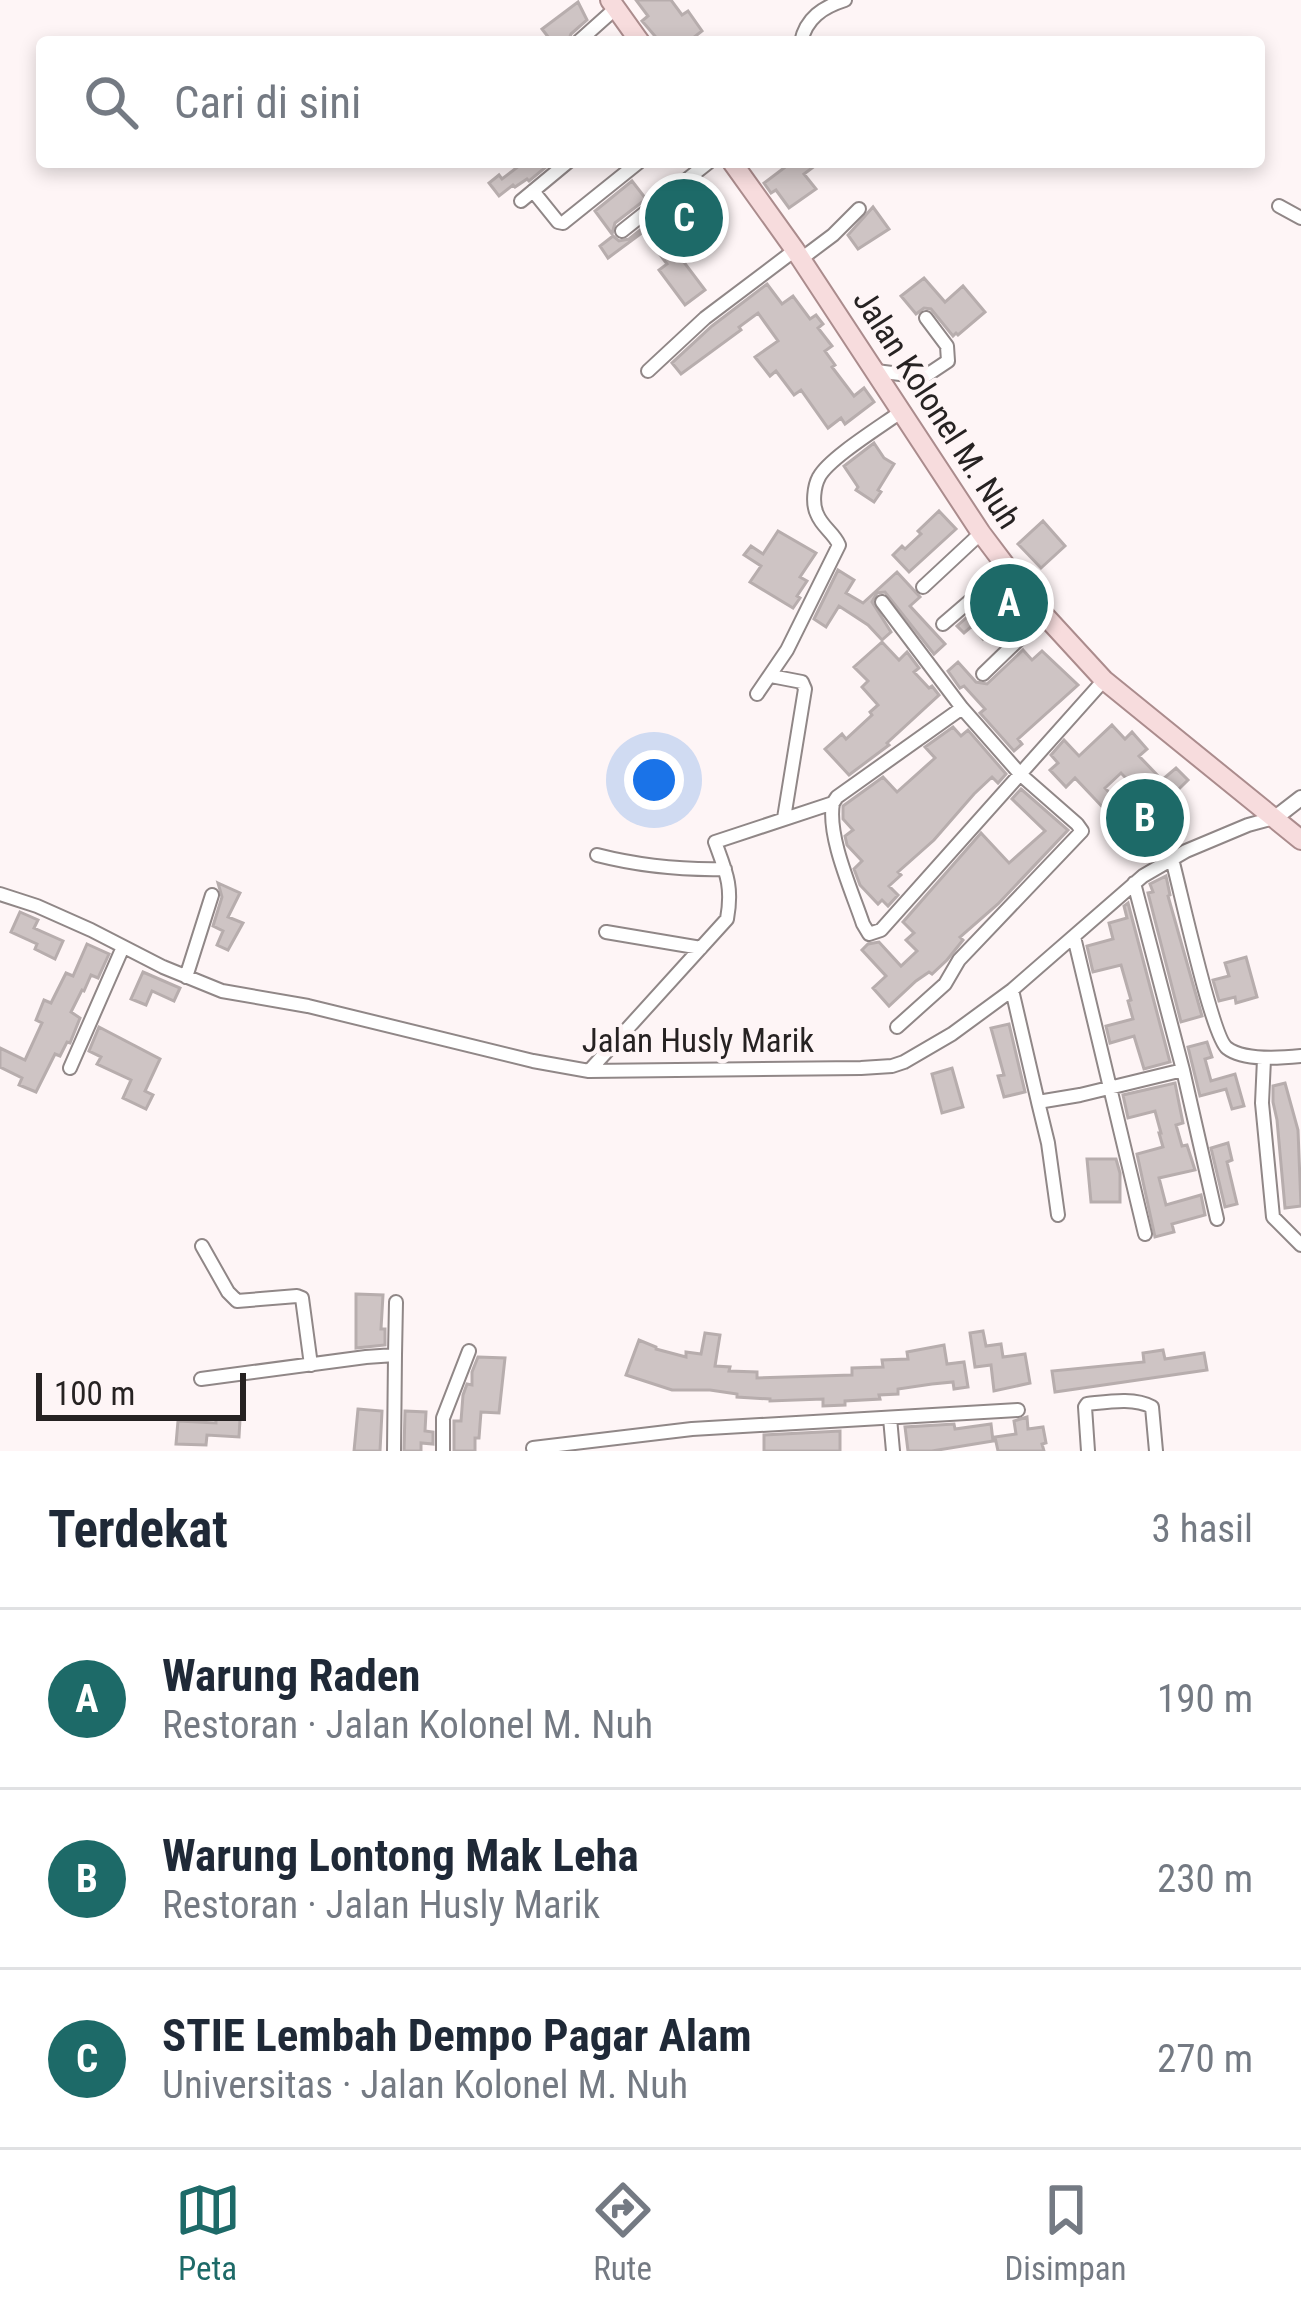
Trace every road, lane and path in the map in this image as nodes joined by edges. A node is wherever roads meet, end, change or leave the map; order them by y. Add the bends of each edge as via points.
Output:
1 (845, 0) edge
2 (613, 4) edge
3 (584, 36) edge
4 (636, 36) edge
5 (803, 36) edge
6 (561, 168) edge
7 (632, 168) edge
8 (701, 168) edge
9 (736, 168) edge
10 (533, 191) junction
11 (521, 201) dead end
12 (1279, 206) dead end
13 (859, 209) dead end
14 (1301, 218) edge
15 (622, 231) dead end
16 (798, 254) junction
17 (926, 318) dead end
18 (648, 371) dead end
19 (876, 371) junction
20 (902, 411) junction
21 (981, 533) junction
22 (1006, 569) junction
23 (922, 587) dead end
24 (882, 602) dead end
25 (1045, 614) junction
26 (943, 624) dead end
27 (983, 674) dead end
28 (771, 676) junction
29 (1104, 680) junction
30 (757, 694) dead end
31 (962, 707) junction
32 (1022, 775) junction
33 (1301, 799) edge
34 (833, 803) junction
35 (784, 818) junction
36 (1275, 818) junction
37 (715, 826) dead end
38 (1301, 840) edge
39 (715, 842) junction
40 (597, 854) dead end
41 (1172, 859) junction
42 (725, 869) junction
43 (1134, 883) junction
44 (0, 894) edge
45 (212, 895) dead end
46 (606, 932) dead end
47 (1075, 937) junction
48 (123, 947) junction
49 (701, 948) junction
50 (185, 977) junction
51 (1012, 990) junction
52 (897, 1027) dead end
53 (1301, 1056) edge
54 (1264, 1059) junction
55 (70, 1068) dead end
56 (1184, 1070) junction
57 (589, 1072) junction
58 (1111, 1088) junction
59 (1038, 1102) junction
60 (1058, 1215) dead end
61 (1217, 1219) dead end
62 (1145, 1234) dead end
63 (1301, 1245) edge
64 (202, 1246) dead end
65 (396, 1302) dead end
66 (469, 1351) dead end
67 (395, 1355) junction
68 (311, 1365) junction
69 (202, 1379) dead end
70 (1018, 1410) dead end
71 (890, 1418) junction
72 (617, 1445) edge
73 (533, 1448) dead end
74 (394, 1451) edge
75 (443, 1451) edge
76 (893, 1451) edge
77 (1088, 1451) edge
78 (1156, 1451) edge

1 - 5 street via 814,16
2 - 3 street
2 - 4 main road
6 - 10 street
7 - 10 street via 563,224
8 - 15 street
9 - 16 main road, Jalan Kolonel M. Nuh
10 - 11 street
12 - 14 street
13 - 16 street via 822,245
16 - 18 street via 705,318
16 - 19 main road, Jalan Kolonel M. Nuh
17 - 19 street via 948,361 923,376
19 - 20 main road, Jalan Kolonel M. Nuh
20 - 21 main road, Jalan Kolonel M. Nuh
20 - 28 street via 819,477 816,512 838,540
21 - 22 main road, Jalan Kolonel M. Nuh
21 - 23 street
22 - 25 main road, Jalan Kolonel M. Nuh
22 - 26 street
24 - 31 street
25 - 27 street
25 - 29 main road, Jalan Kolonel M. Nuh
28 - 30 street
28 - 35 street via 805,689
29 - 32 street
29 - 36 main road, Jalan Kolonel M. Nuh
31 - 32 street
31 - 34 street
32 - 34 street via 874,934 863,924 834,834
32 - 52 street via 1082,831
33 - 36 street
34 - 35 street
35 - 39 street
36 - 38 main road, Jalan Kolonel M. Nuh
36 - 41 street, Jalan Husly Marik
37 - 39 street
39 - 42 street
40 - 42 street via 650,867
41 - 43 street, Jalan Husly Marik
41 - 54 street via 1217,1032 1228,1050
42 - 49 street via 727,919
43 - 47 street, Jalan Husly Marik
43 - 56 street
44 - 48 street, Jalan Husly Marik
45 - 50 street
46 - 49 street
47 - 51 street, Jalan Husly Marik
47 - 58 street
48 - 50 street, Jalan Husly Marik
48 - 55 street
49 - 57 street
50 - 57 street, Jalan Husly Marik
51 - 57 street, Jalan Husly Marik via 892,1066
51 - 59 street
53 - 54 street
54 - 63 street via 1273,1217
56 - 58 street
56 - 61 street
58 - 59 street
58 - 62 street
59 - 60 street
64 - 68 street via 237,1301 302,1298
65 - 67 street
66 - 75 street via 444,1414
67 - 68 street
67 - 74 street
68 - 69 street
70 - 71 street
71 - 72 street via 692,1429
71 - 76 street
72 - 73 street
77 - 78 street via 1085,1407 1115,1402 1152,1407

